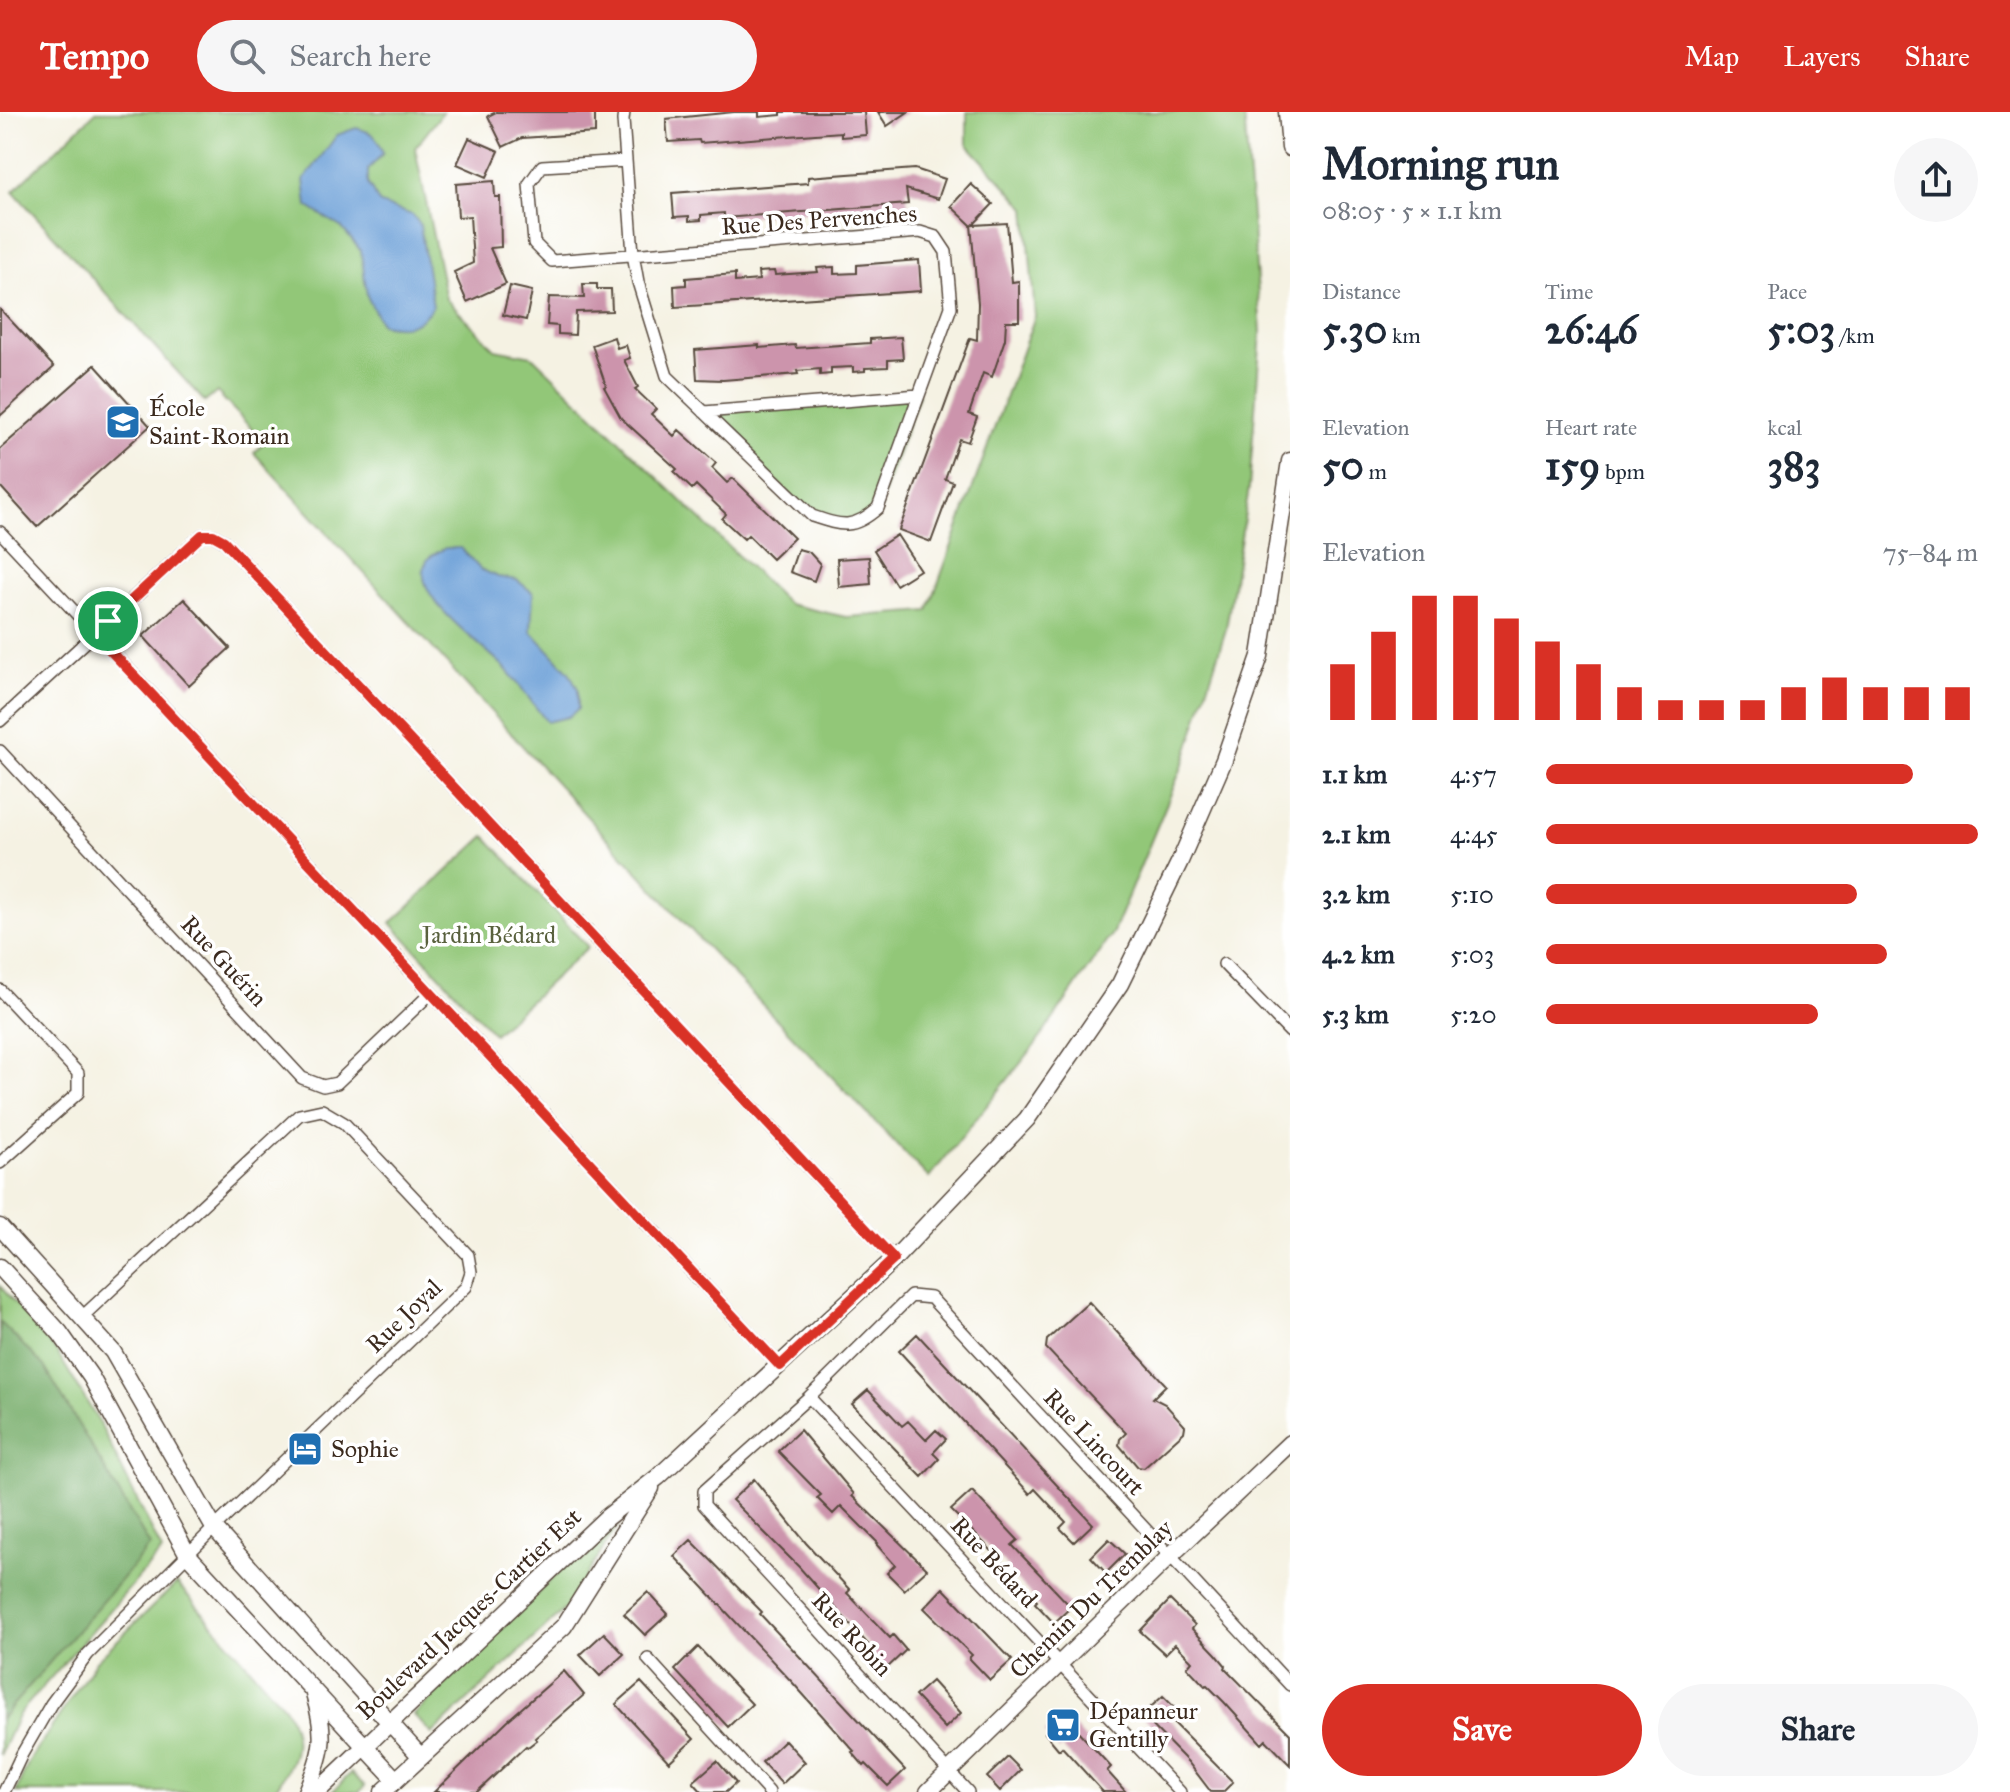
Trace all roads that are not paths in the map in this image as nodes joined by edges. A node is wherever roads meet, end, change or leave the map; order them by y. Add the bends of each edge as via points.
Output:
1 (1287, 112) edge
2 (624, 114) edge
3 (1290, 148) edge
4 (626, 161) junction
5 (633, 254) junction
6 (919, 395) junction
7 (704, 412) junction
8 (1290, 461) edge
9 (0, 532) edge
10 (95, 634) junction
11 (0, 721) edge
12 (0, 751) edge
13 (1224, 964) dead end
14 (0, 990) edge
15 (431, 993) junction
16 (1290, 1032) edge
17 (0, 1163) edge
18 (0, 1227) edge
19 (894, 1259) junction
20 (0, 1267) edge
21 (82, 1317) junction
22 (780, 1366) junction
23 (809, 1397) junction
24 (1290, 1443) edge
25 (658, 1477) junction
26 (214, 1528) junction
27 (188, 1555) junction
28 (1170, 1556) junction
29 (648, 1659) dead end
30 (1060, 1664) junction
31 (1290, 1685) edge
32 (312, 1688) junction
33 (390, 1722) junction
34 (365, 1746) junction
35 (421, 1757) junction
36 (949, 1771) junction
37 (396, 1780) junction
38 (4, 1792) edge
39 (306, 1792) edge
40 (317, 1792) edge
41 (383, 1792) edge
42 (769, 1792) edge
43 (928, 1792) edge
44 (968, 1792) edge
45 (1180, 1792) edge

1 - 3 main road
2 - 4 street, Rue Des Pervenches
4 - 5 street, Rue Des Pervenches
4 - 5 street via 542,166 529,184 534,243 552,261
5 - 6 street, Rue Des Pervenches via 920,232 936,237 946,252 951,307
5 - 7 street, Rue Des Pervenches via 667,376
6 - 7 street
6 - 7 street, Rue Des Pervenches via 878,508 862,522 835,523 812,516
8 - 19 main road, Boulevard Jacques-Cartier Est via 1260,656 1224,760 1120,984 1027,1119
9 - 10 street
10 - 11 street
10 - 15 street
10 - 19 street via 202,535 224,541
12 - 15 street, Rue Guérin via 302,1078 323,1086 337,1083
13 - 16 street
14 - 17 street via 78,1073 78,1093
15 - 22 street
18 - 21 main road
19 - 22 main road, Boulevard Jacques-Cartier Est
20 - 27 main road via 60,1333 91,1377
21 - 26 main road via 113,1352
21 - 26 street, Rue Joyal via 299,1115 322,1110 344,1123 468,1255 471,1272 466,1287
22 - 25 main road, Boulevard Jacques-Cartier Est
23 - 28 street, Rue Lincourt via 911,1296 931,1298
23 - 30 street, Rue Bédard
23 - 36 street, Rue Robin via 704,1491 704,1505
24 - 28 main road, Chemin Du Tremblay
25 - 33 main road, Boulevard Jacques-Cartier Est via 606,1518
25 - 35 main road, Boulevard Jacques-Cartier Est via 564,1626
26 - 27 street, Rue Joyal
26 - 33 main road
27 - 32 main road
27 - 38 street, Rue Joyal via 88,1654 51,1704
28 - 30 main road, Chemin Du Tremblay
28 - 31 street, Rue Lincourt
29 - 42 street
30 - 36 main road, Chemin Du Tremblay
30 - 45 street, Rue Bédard
32 - 34 main road
32 - 39 main road via 324,1741
33 - 34 main road, Boulevard Jacques-Cartier Est
33 - 35 main road
34 - 37 main road
34 - 40 main road, Boulevard Jacques-Cartier Est
35 - 37 main road, Boulevard Jacques-Cartier Est
36 - 43 main road, Chemin Du Tremblay
36 - 44 street, Rue Robin
37 - 41 main road, Boulevard Jacques-Cartier Est

